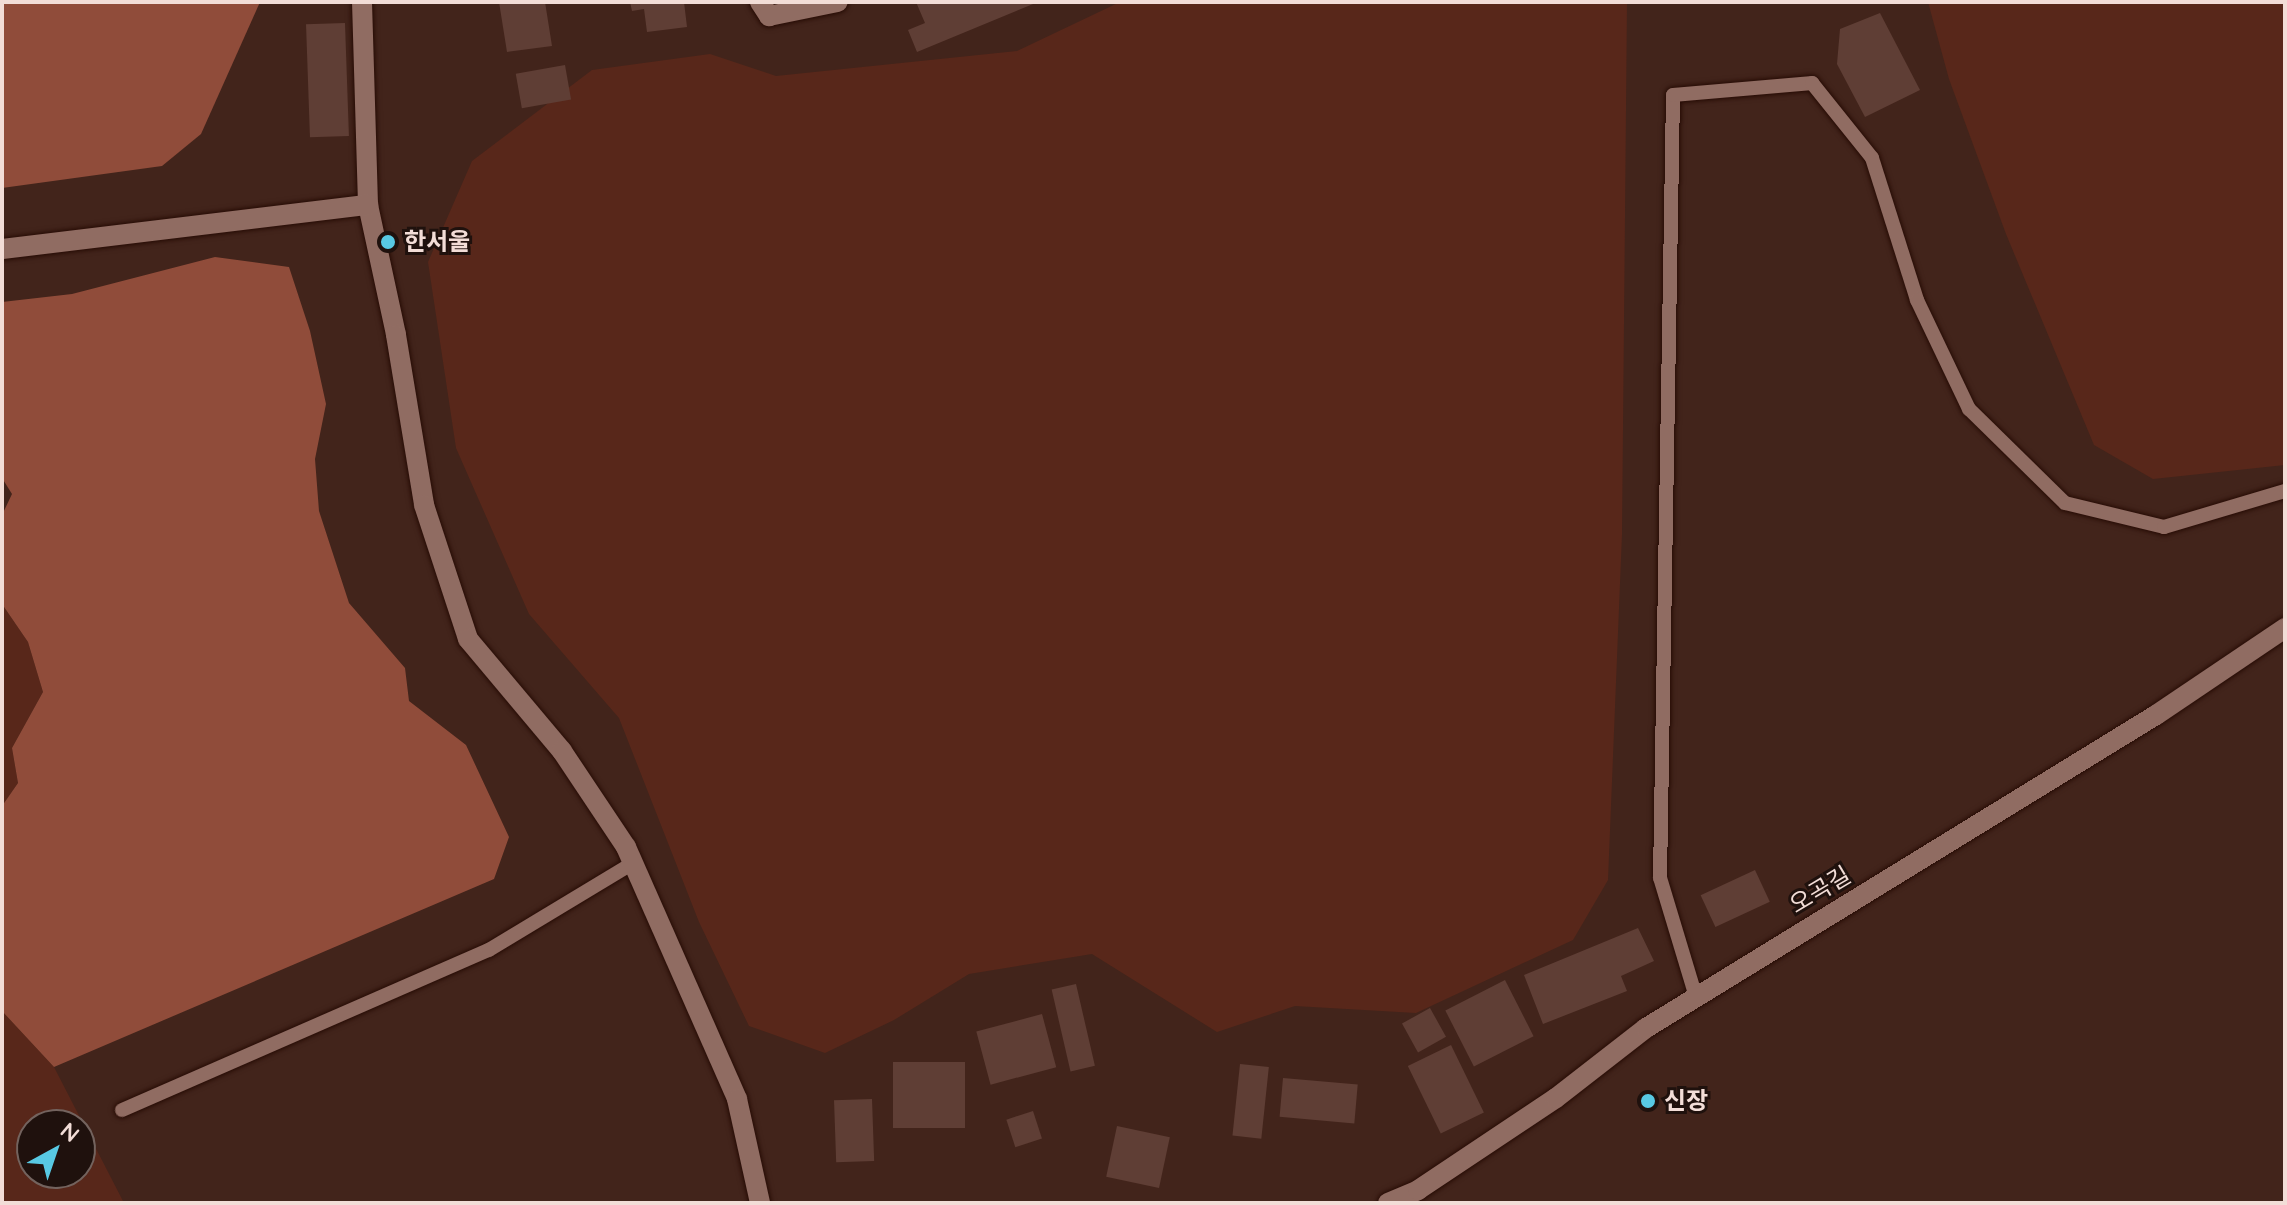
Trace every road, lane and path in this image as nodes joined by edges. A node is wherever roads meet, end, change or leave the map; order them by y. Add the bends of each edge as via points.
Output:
1 (362, 2) edge
2 (760, 2) edge
3 (838, 2) edge
4 (368, 205) junction
5 (2, 249) edge
6 (2285, 491) edge
7 (2285, 628) edge
8 (633, 863) junction
9 (1696, 997) junction
10 (122, 1110) dead end
11 (760, 1203) edge
12 (1388, 1203) edge

1 - 4 street
2 - 3 street via 769,16
4 - 5 street
4 - 8 street via 424,505 468,639 562,751
6 - 9 lane via 2164,527 2065,503 1969,409 1917,300 1872,158 1812,83 1673,95 1660,878
7 - 9 street, 오곡길 via 2156,715
8 - 10 lane via 489,950
8 - 11 street via 737,1099
9 - 12 street, 오곡길 via 1444,1174

